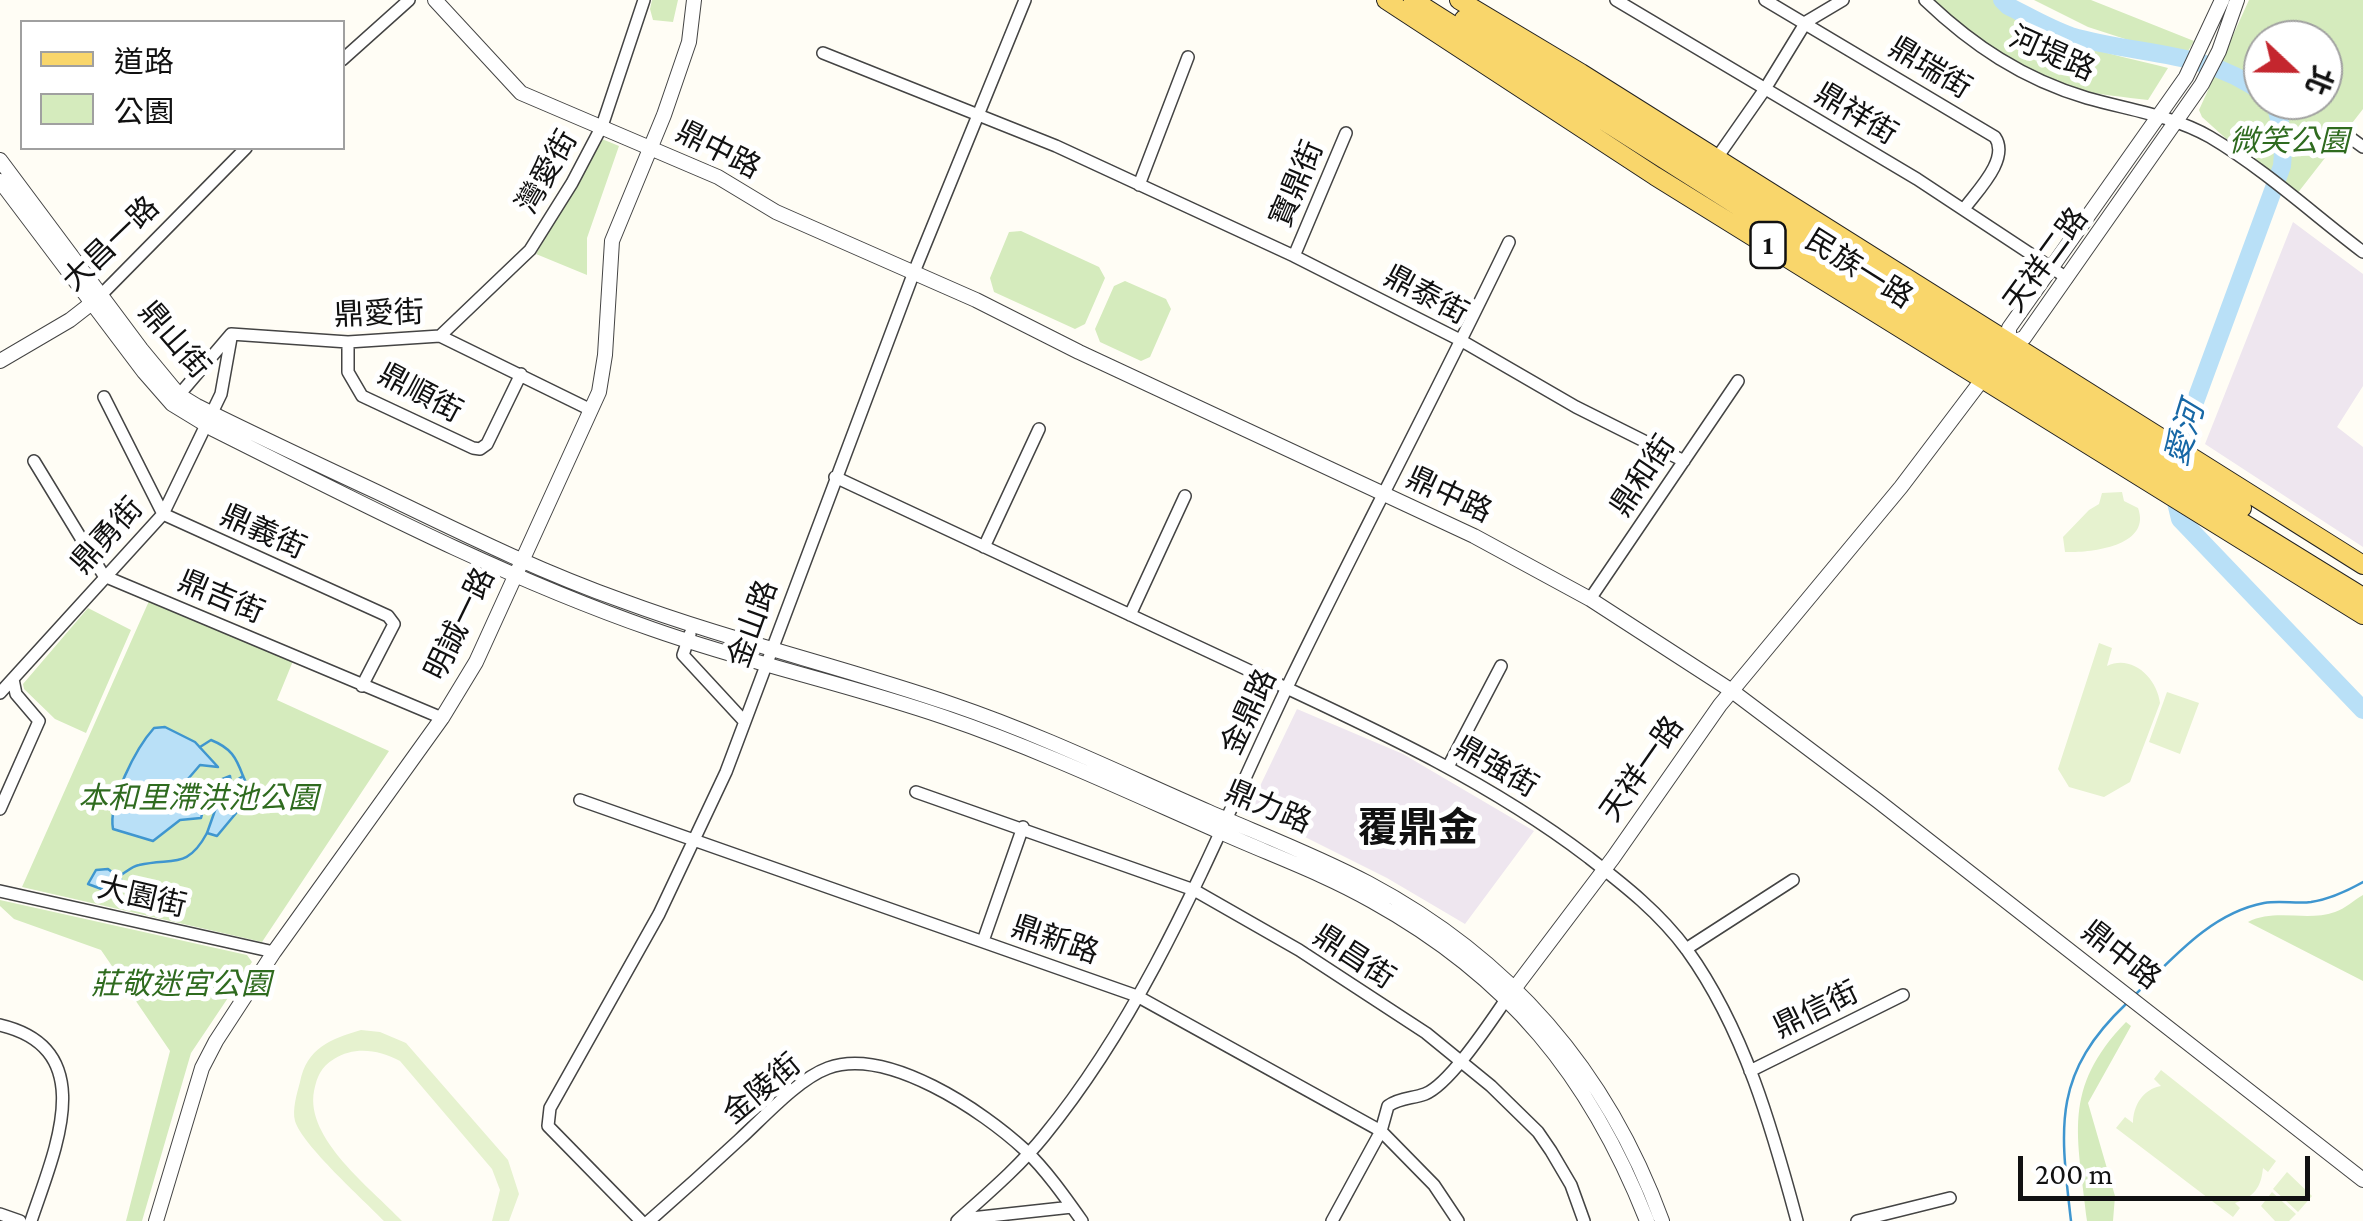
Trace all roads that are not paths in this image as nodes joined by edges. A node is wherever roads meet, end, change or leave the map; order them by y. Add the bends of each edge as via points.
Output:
1 (409, 0) edge
2 (435, 0) edge
3 (644, 0) edge
4 (694, 0) edge
5 (1024, 0) edge
6 (1386, 0) edge
7 (1413, 0) edge
8 (1434, 0) edge
9 (1616, 0) edge
10 (1766, 0) edge
11 (1843, 0) edge
12 (1925, 0) edge
13 (2222, 0) edge
14 (2238, 0) edge
15 (1470, 7) edge
16 (1806, 22) junction
17 (823, 52) dead end
18 (345, 57) edge
19 (1188, 57) dead end
20 (1765, 89) junction
21 (978, 113) junction
22 (2160, 116) junction
23 (2176, 122) junction
24 (602, 126) junction
25 (2341, 130) dead end
26 (1346, 132) dead end
27 (650, 147) junction
28 (2363, 147) edge
29 (244, 150) edge
30 (0, 160) edge
31 (1703, 176) junction
32 (0, 182) edge
33 (1139, 185) junction
34 (1964, 210) junction
35 (1509, 242) dead end
36 (2363, 252) edge
37 (1294, 256) junction
38 (2052, 269) junction
39 (914, 272) junction
40 (2067, 278) junction
41 (96, 299) junction
42 (231, 334) junction
43 (440, 336) junction
44 (348, 342) junction
45 (1462, 342) junction
46 (0, 361) edge
47 (1996, 361) junction
48 (521, 374) junction
49 (1738, 381) dead end
50 (179, 394) junction
51 (104, 397) dead end
52 (590, 410) junction
53 (208, 419) junction
54 (1040, 429) dead end
55 (2155, 455) junction
56 (34, 460) dead end
57 (1684, 461) junction
58 (835, 478) junction
59 (2187, 480) junction
60 (364, 486) junction
61 (1381, 494) junction
62 (1185, 496) dead end
63 (358, 501) junction
64 (162, 514) junction
65 (984, 547) junction
66 (2363, 565) edge
67 (518, 568) junction
68 (104, 576) junction
69 (2363, 583) edge
70 (2363, 597) edge
71 (1590, 599) junction
72 (1130, 615) junction
73 (2363, 615) edge
74 (692, 626) junction
75 (688, 641) junction
76 (768, 656) junction
77 (1501, 666) dead end
78 (13, 679) junction
79 (362, 686) junction
80 (1287, 688) junction
81 (1732, 691) junction
82 (0, 693) edge
83 (442, 718) junction
84 (744, 721) junction
85 (1448, 767) junction
86 (916, 792) dead end
87 (580, 800) dead end
88 (0, 809) edge
89 (1223, 826) junction
90 (1023, 827) junction
91 (696, 840) junction
92 (1604, 870) junction
93 (1793, 880) dead end
94 (1194, 890) junction
95 (0, 891) edge
96 (983, 941) junction
97 (1686, 949) junction
98 (274, 952) junction
99 (1511, 992) junction
100 (1903, 995) dead end
101 (1137, 996) junction
102 (0, 1025) edge
103 (1462, 1060) junction
104 (1750, 1070) junction
105 (1380, 1131) junction
106 (1029, 1154) junction
107 (2363, 1180) edge
108 (1950, 1198) dead end
109 (1072, 1207) junction
110 (0, 1214) edge
111 (958, 1220) edge
112 (20, 1221) edge
113 (30, 1221) edge
114 (156, 1221) edge
115 (641, 1221) edge
116 (650, 1221) edge
117 (1082, 1221) edge
118 (1332, 1221) edge
119 (1458, 1221) edge
120 (1584, 1221) edge
121 (1646, 1221) edge
122 (1662, 1221) edge
123 (1796, 1221) edge
124 (1856, 1221) edge

1 - 18 street
2 - 24 street, 鼎中路 via 521,93
3 - 24 street, 灣愛街
4 - 27 street, 明誠一路 via 689,42
5 - 21 street, 金山路
6 - 31 main road, 民族一路 / 1
7 - 31 main road, 民族一路 / 1
8 - 15 main road, 民族一路 / 1
9 - 20 street, 鼎祥街
10 - 16 street, 鼎瑞街
11 - 16 street
12 - 22 street, 河堤路 via 1970,40 2026,75
13 - 22 street, 天祥二路
14 - 23 street, 天祥二路 via 2202,84
15 - 31 main road, 民族一路 / 1
16 - 20 street
16 - 34 street, 鼎瑞街 via 1996,138 2000,158
17 - 21 street, 鼎泰街
19 - 33 street
20 - 31 street
20 - 34 street, 鼎祥街
21 - 33 street, 鼎泰街
21 - 39 street, 金山路
22 - 23 street, 河堤路
22 - 38 street, 天祥二路
23 - 36 street, 河堤路 via 2210,137
23 - 40 street, 天祥二路
24 - 27 street, 鼎中路
24 - 43 street, 灣愛街 via 530,250
25 - 28 street
26 - 37 street, 寶鼎街
27 - 39 street, 鼎中路
27 - 52 street, 明誠一路 via 612,241 606,355
29 - 41 street, 大昌一路
30 - 41 street, 鼎山街
31 - 47 main road, 民族一路 / 1
31 - 47 main road, 民族一路 / 1
32 - 41 street, 鼎山街
33 - 37 street, 鼎泰街
34 - 38 street, 鼎祥街
35 - 45 street, 金鼎路
37 - 45 street, 鼎泰街
38 - 40 street, 鼎祥街
38 - 47 street, 天祥二路 via 2009,328
39 - 58 street, 金山路
39 - 61 street, 鼎中路
40 - 47 street, 天祥二路 via 2024,338
41 - 46 street, 大昌一路
41 - 50 street, 鼎山街
41 - 53 street, 鼎山街 via 133,359 172,404
42 - 44 street, 鼎愛街
42 - 50 street
42 - 53 street, 鼎勇街 via 222,394
43 - 44 street, 鼎愛街
43 - 48 street, 鼎愛街
44 - 48 street, 鼎順街 via 348,372 362,396 473,448 488,444
45 - 57 street, 鼎泰街
45 - 61 street, 金鼎路
47 - 55 main road, 民族一路 / 1
47 - 55 main road, 民族一路 / 1
47 - 81 street, 天祥一路
48 - 52 street, 鼎愛街
49 - 57 street, 鼎和街
50 - 53 street, 鼎山街
51 - 64 street
52 - 67 street, 明誠一路
53 - 60 street, 鼎山街
53 - 63 street, 鼎山街
53 - 64 street, 鼎勇街
54 - 65 street
55 - 59 main road, 1
55 - 59 main road, 1
56 - 68 street
57 - 71 street, 鼎和街
58 - 65 street, 鼎強街
58 - 76 street, 金山路
59 - 66 main road, 1
59 - 69 main road, 1
59 - 70 main road, 1
59 - 73 main road, 1
60 - 63 street
60 - 67 street, 鼎山街
61 - 71 street, 鼎中路
61 - 80 street, 金鼎路
62 - 72 street
63 - 67 street, 鼎山街
64 - 68 street, 鼎勇街
64 - 79 street, 鼎義街 via 388,616 394,624 390,636
65 - 72 street, 鼎強街
67 - 74 street, 鼎山街
67 - 75 street, 鼎山街
67 - 83 street, 明誠一路 via 476,662
68 - 78 street, 鼎勇街
68 - 79 street, 鼎吉街
71 - 81 street, 鼎中路
72 - 80 street, 鼎強街
74 - 75 street
74 - 76 street, 鼎山街
75 - 76 street, 鼎山街
75 - 84 street via 683,655
76 - 84 street, 金山路
76 - 89 street, 鼎力路 via 998,736
77 - 85 street
78 - 82 street, 鼎勇街
78 - 88 street via 16,694 40,720
79 - 83 street, 鼎吉街
80 - 85 street, 鼎強街
80 - 89 street, 金鼎路
81 - 92 street, 天祥一路
81 - 107 street, 鼎中路
83 - 98 street, 明誠一路
84 - 91 street, 金山路
85 - 92 street, 鼎強街 via 1522,809
86 - 90 street, 鼎昌街
87 - 91 street, 鼎新路
89 - 94 street, 金鼎路
89 - 99 street, 鼎力路 via 1376,903
90 - 94 street, 鼎昌街
90 - 96 street
91 - 96 street, 鼎新路
91 - 115 street, 金山路 via 550,1108 548,1126
92 - 97 street, 鼎強街
92 - 99 street, 天祥一路
93 - 97 street
94 - 101 street, 金鼎路
94 - 103 street, 鼎昌街 via 1299,950
95 - 98 street, 大園街
96 - 101 street, 鼎新路
97 - 104 street, 鼎強街
98 - 114 street, 明誠一路 via 202,1068
99 - 103 street, 天祥一路
99 - 121 street, 鼎力路 via 1583,1092
99 - 122 street, 鼎力路 via 1598,1092
100 - 104 street, 鼎信街
101 - 105 street, 鼎新路
101 - 106 street, 金鼎路
102 - 113 street via 39,1039 62,1074 49,1167
103 - 105 street, 天祥一路 via 1426,1093 1390,1104
103 - 120 street, 鼎昌街 via 1538,1132
104 - 123 street, 鼎強街
105 - 118 street, 天祥一路
105 - 119 street, 鼎新路 via 1434,1185
106 - 109 street, 金陵街
106 - 111 street, 金鼎路
106 - 116 street, 金陵街 via 950,1096 852,1062 825,1068 783,1099
108 - 124 street
109 - 111 street
109 - 117 street, 金陵街
110 - 112 street

